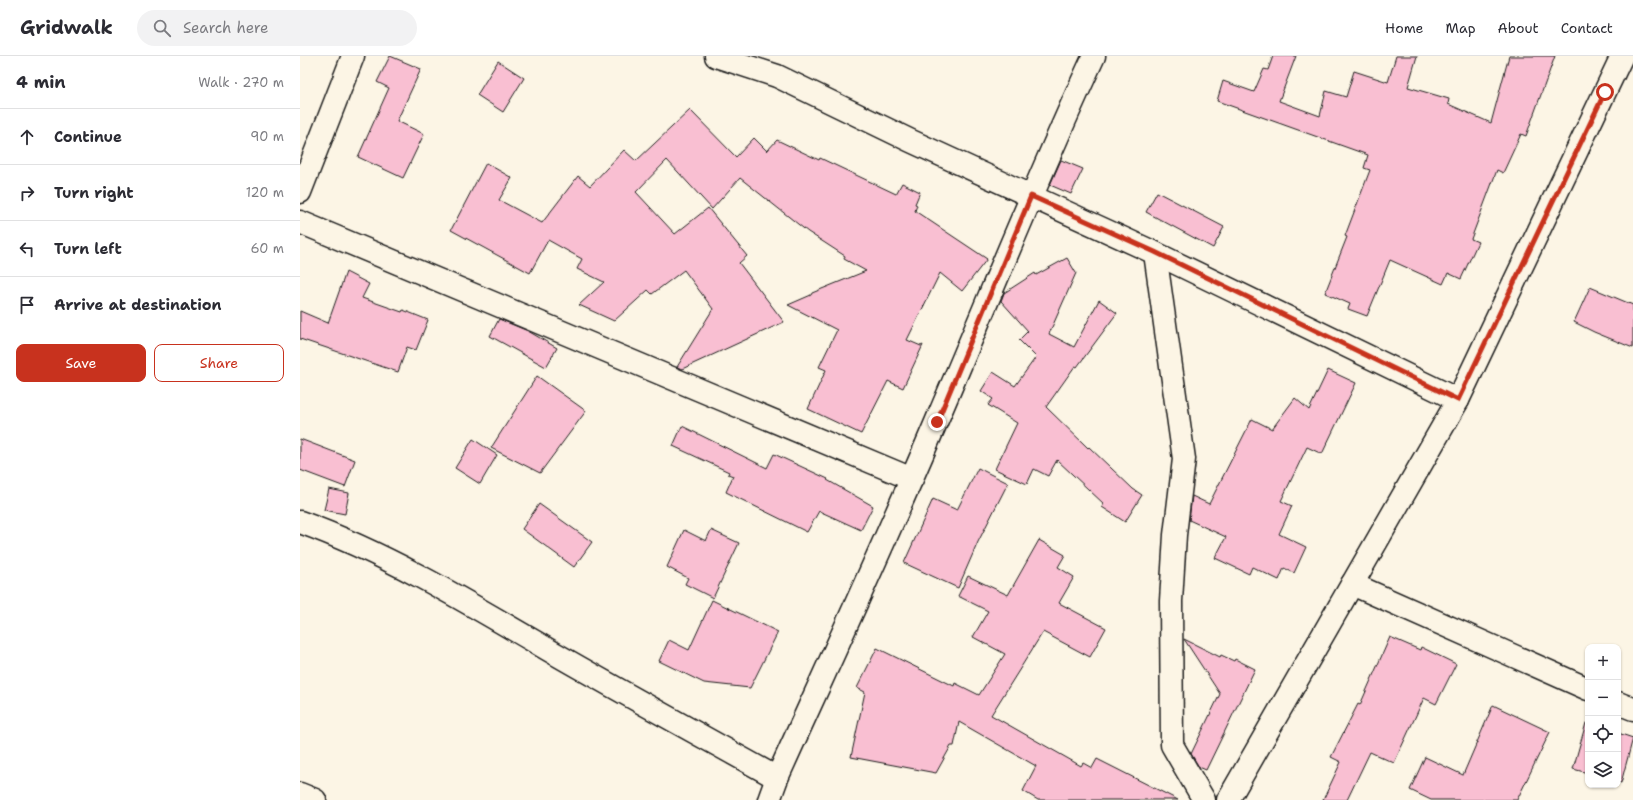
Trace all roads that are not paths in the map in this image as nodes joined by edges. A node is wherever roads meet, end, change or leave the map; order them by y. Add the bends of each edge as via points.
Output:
1 (353, 56) edge
2 (716, 56) edge
3 (1094, 56) edge
4 (1622, 56) edge
5 (758, 63) edge
6 (300, 192) edge
7 (1031, 196) junction
8 (300, 222) edge
9 (1155, 252) junction
10 (1458, 400) junction
11 (912, 479) junction
12 (300, 522) edge
13 (1352, 584) junction
14 (1585, 688) edge
15 (1621, 704) edge
16 (1633, 710) edge
17 (777, 778) junction
18 (300, 794) edge
19 (315, 800) edge
20 (768, 800) edge
21 (1204, 800) edge
22 (1228, 800) edge

1 - 6 street
2 - 5 street
3 - 7 street
4 - 10 street
5 - 7 street via 777,76
7 - 9 street
7 - 11 street
8 - 11 street
9 - 10 street
9 - 21 street via 1184,459 1175,535 1171,601 1172,745
10 - 13 street
11 - 17 street
12 - 17 street via 339,536 461,598 630,697
13 - 14 street
13 - 22 street
15 - 16 street
17 - 20 street
18 - 19 street

